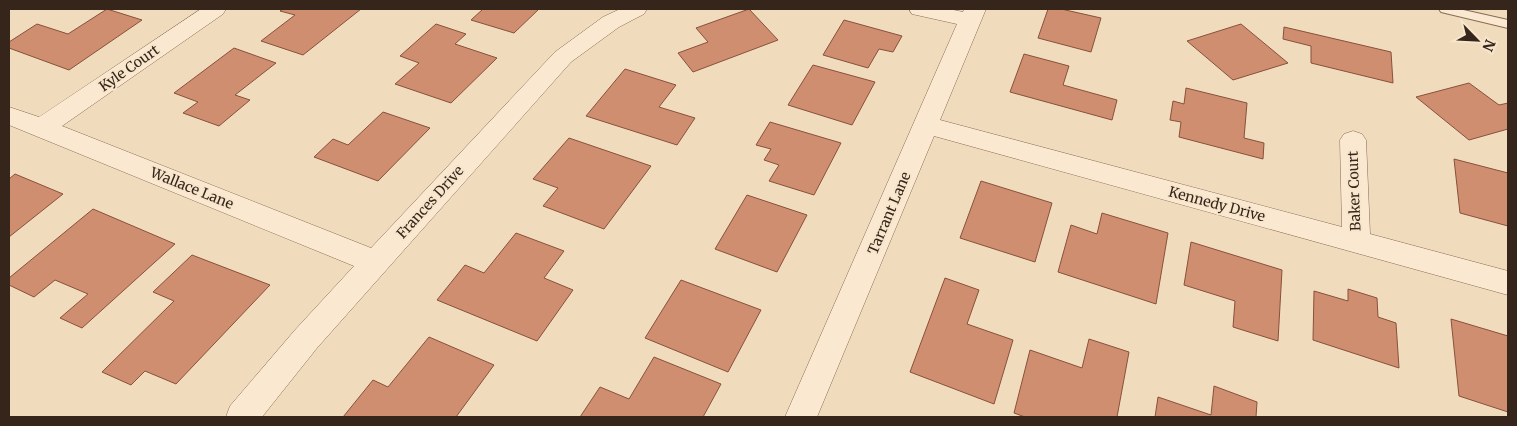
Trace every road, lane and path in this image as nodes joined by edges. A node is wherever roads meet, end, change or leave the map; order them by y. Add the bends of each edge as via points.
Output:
1 (215, 9) edge
2 (636, 9) edge
3 (920, 9) edge
4 (1445, 9) edge
5 (1471, 12) edge
6 (972, 14) edge
7 (1508, 24) edge
8 (9, 115) edge
9 (927, 125) junction
10 (42, 128) junction
11 (1352, 140) dead end
12 (1356, 242) junction
13 (375, 262) junction
14 (1508, 283) edge
15 (242, 417) edge
16 (801, 417) edge

1 - 10 street, Kyle Court
2 - 13 street, Frances Drive via 611,22 563,57
3 - 6 street
4 - 5 lane
5 - 7 lane
6 - 9 street, Tarrant Lane
8 - 10 street, Wallace Lane
9 - 12 street, Kennedy Drive
9 - 16 street, Tarrant Lane
10 - 13 street, Wallace Lane
11 - 12 street, Baker Court
12 - 14 street, Kennedy Drive
13 - 15 street, Frances Drive

